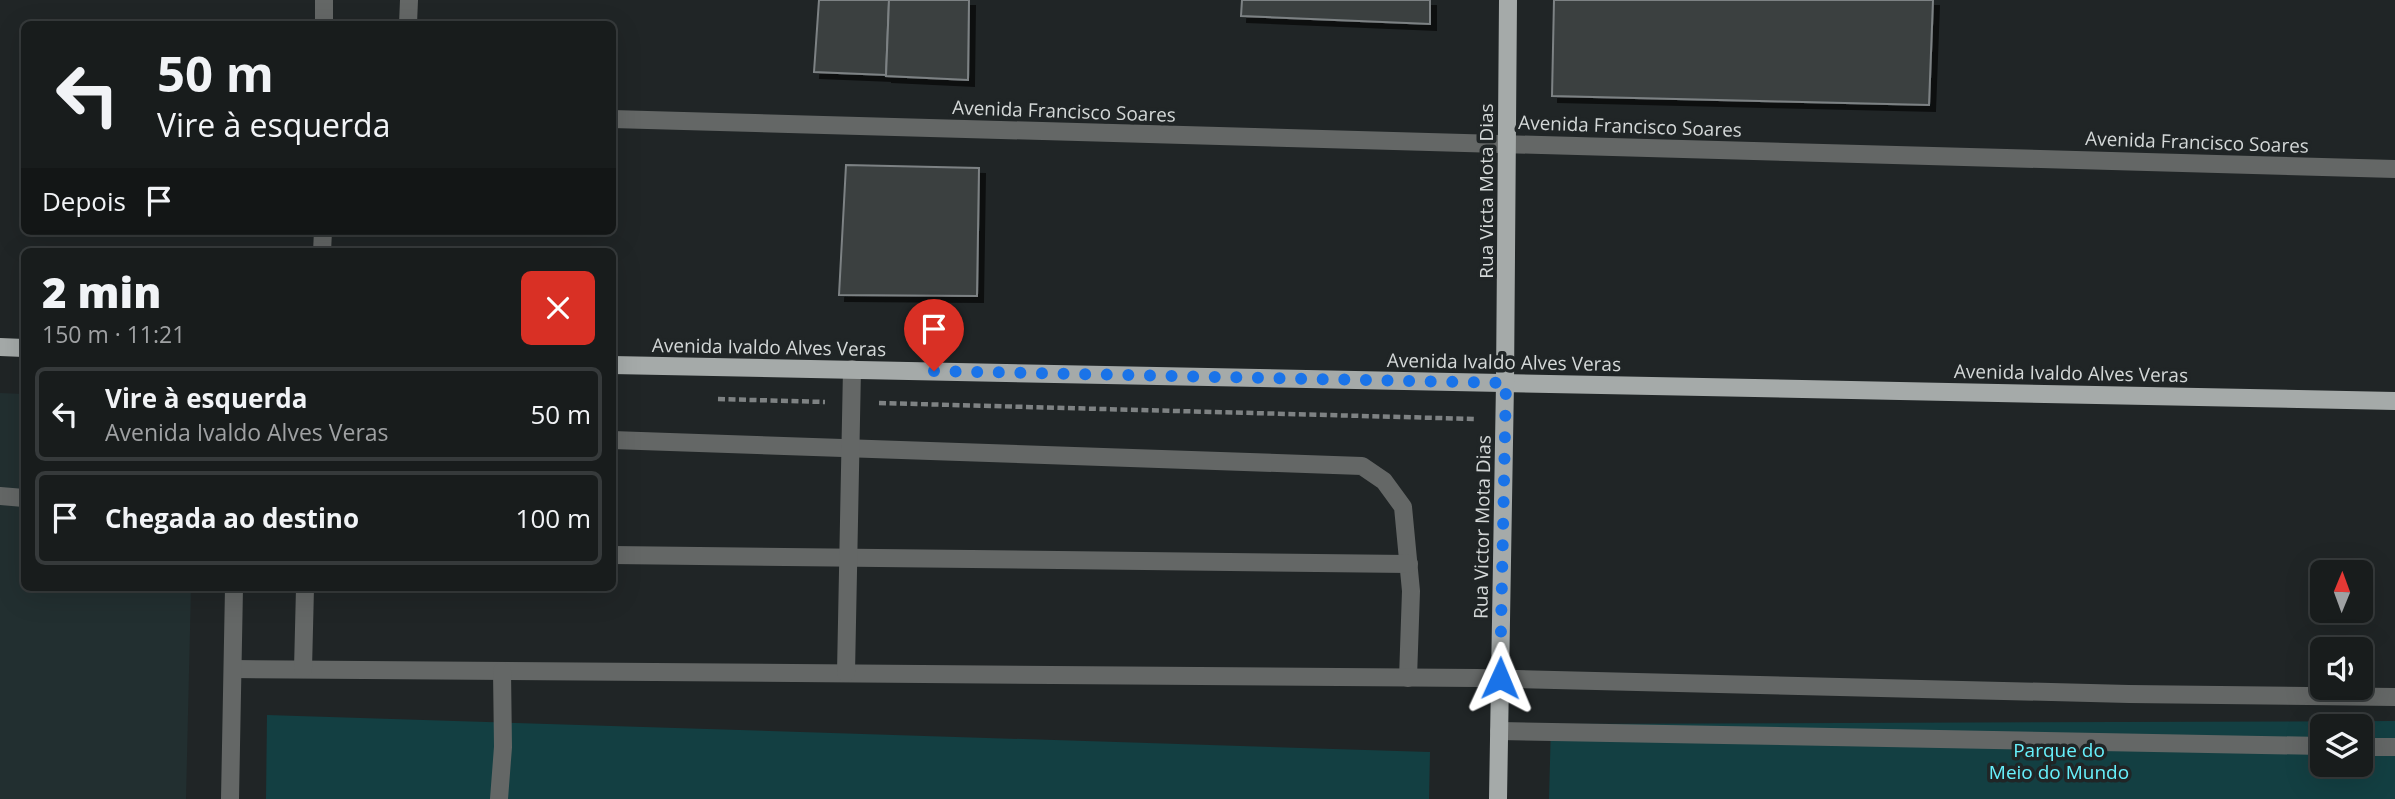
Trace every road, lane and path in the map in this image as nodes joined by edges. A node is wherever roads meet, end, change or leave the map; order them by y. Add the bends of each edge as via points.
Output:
1 (324, 0) edge
2 (409, 0) edge
3 (1508, 0) edge
4 (324, 21) edge
5 (408, 21) edge
6 (616, 119) edge
7 (1507, 144) junction
8 (2395, 169) edge
9 (0, 347) edge
10 (21, 348) edge
11 (616, 365) edge
12 (852, 369) junction
13 (1506, 383) junction
14 (2395, 401) edge
15 (616, 440) edge
16 (850, 448) junction
17 (0, 496) edge
18 (21, 498) edge
19 (616, 555) edge
20 (848, 558) junction
21 (1409, 564) junction
22 (234, 591) edge
23 (305, 591) edge
24 (233, 668) junction
25 (303, 669) junction
26 (502, 671) junction
27 (846, 673) junction
28 (1408, 678) junction
29 (1500, 678) junction
30 (2395, 697) edge
31 (1499, 731) junction
32 (2310, 746) edge
33 (2373, 747) edge
34 (2395, 747) edge
35 (230, 799) edge
36 (499, 799) edge
37 (1498, 799) edge

1 - 4 street
2 - 5 street
3 - 7 main road, Rua Victa Mota Dias
6 - 7 street, Avenida Francisco Soares
7 - 8 street, Avenida Francisco Soares
7 - 13 main road, Rua Victa Mota Dias
9 - 10 main road
11 - 12 main road, Avenida Ivaldo Alves Veras
12 - 13 main road, Avenida Ivaldo Alves Veras
12 - 16 street
13 - 14 main road, Avenida Ivaldo Alves Veras
13 - 29 main road, Rua Victor Mota Dias
15 - 16 street
16 - 20 street
16 - 21 street via 1362,466 1384,481 1403,507
17 - 18 street
19 - 20 street
20 - 21 street
20 - 27 street
21 - 28 street
22 - 24 street
23 - 25 street
24 - 25 street
24 - 35 street
25 - 26 street
26 - 27 street
26 - 36 street
27 - 28 street
28 - 29 street
29 - 30 street
29 - 31 main road, Rua Victor Mota Dias
31 - 32 street
31 - 37 main road, Rua Victor Mota Dias
33 - 34 street

